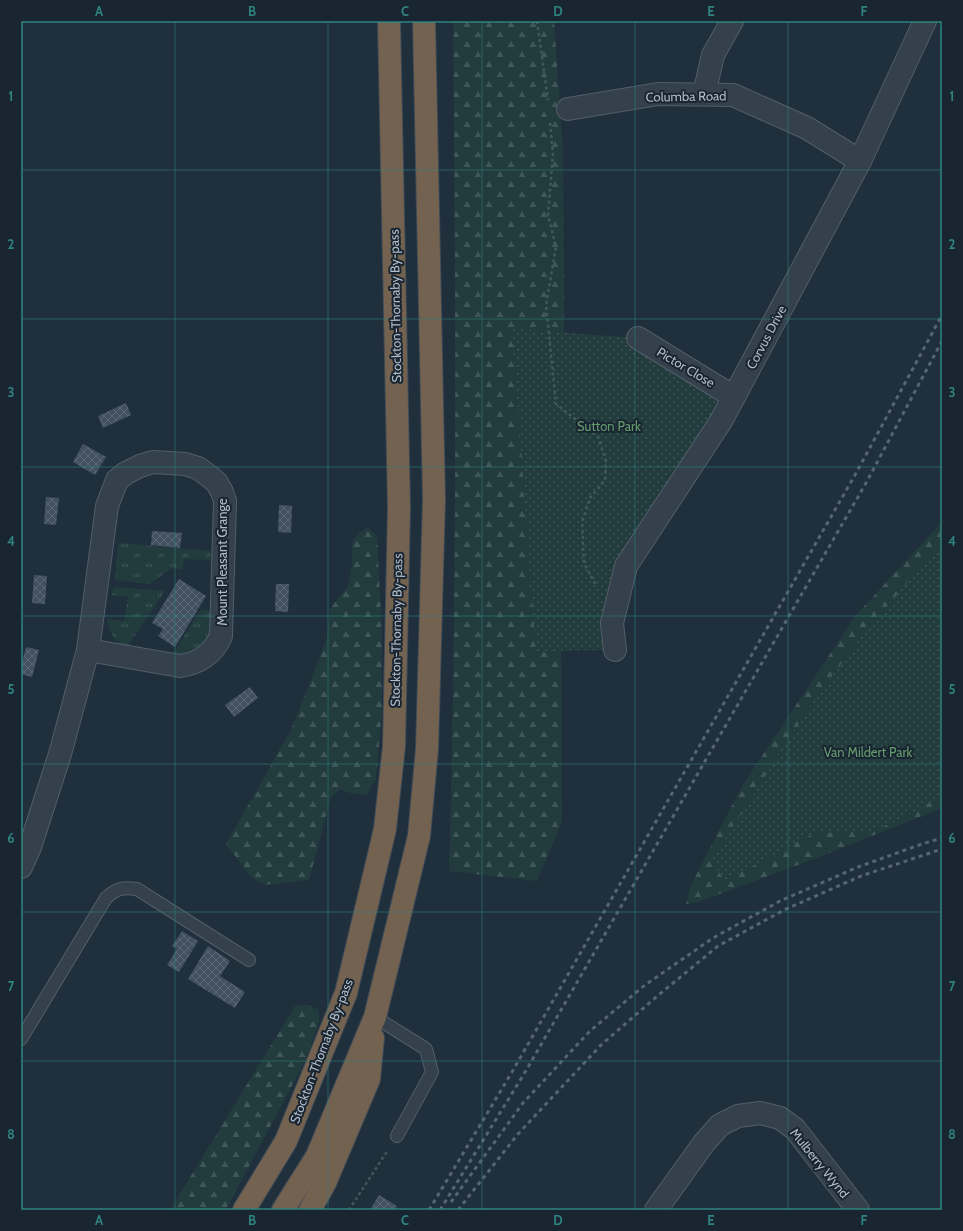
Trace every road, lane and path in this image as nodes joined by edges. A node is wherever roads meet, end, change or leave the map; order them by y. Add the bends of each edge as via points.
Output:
1 (388, 21) edge
2 (424, 21) edge
3 (537, 21) edge
4 (732, 21) edge
5 (925, 21) edge
6 (704, 94) junction
7 (558, 107) joint
8 (550, 119) dead end
9 (860, 161) junction
10 (638, 338) dead end
11 (734, 396) junction
12 (617, 604) junction
13 (88, 650) junction
14 (615, 650) dead end
15 (21, 867) edge
16 (250, 960) dead end
17 (375, 1017) junction
18 (21, 1039) edge
19 (397, 1136) joint
20 (244, 1210) edge
21 (283, 1210) edge
22 (310, 1210) edge
23 (349, 1210) edge
24 (656, 1210) edge
25 (858, 1210) edge

1 - 20 highway, Stockton-Thornaby By-pass via 399,507 394,746 385,829 346,993 286,1141
2 - 17 highway via 434,499 427,749 418,836
3 - 7 path via 544,64
4 - 6 street via 713,55
5 - 9 street, Corvus Drive
6 - 7 street, Columba Road via 658,94
6 - 9 street, Columba Road via 733,95 807,128
8 - 12 path via 553,153 548,215 556,247 546,306 556,404 598,437 606,461 604,480 590,498 582,522 584,563 601,594
9 - 11 street, Corvus Drive
10 - 11 street, Pictor Close
11 - 12 street, Corvus Drive via 721,421 626,566
12 - 14 street, Corvus Drive via 612,623
13 - 13 street, Mount Pleasant Grange via 107,506 117,480 126,473 153,462 185,464 198,468 217,483 225,501 221,636 218,643 201,660 180,666
13 - 15 street, Mount Pleasant Grange via 60,754
16 - 18 lane via 137,889 121,888 106,898
17 - 19 lane via 426,1049 432,1072
17 - 21 highway via 317,1156
17 - 22 highway via 369,1079 325,1183
19 - 23 path
24 - 25 street, Mulberry Wynd via 720,1125 738,1116 760,1113 780,1118 795,1129

